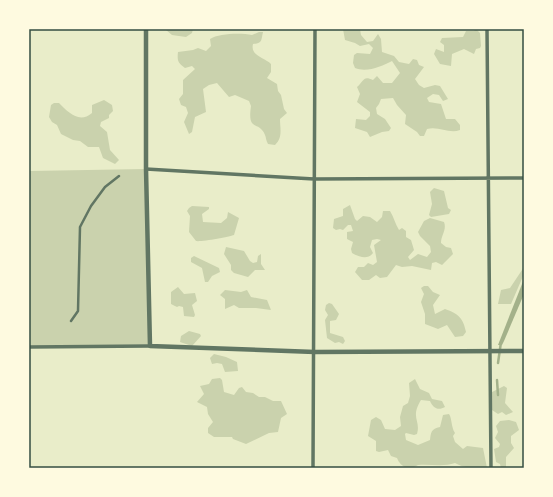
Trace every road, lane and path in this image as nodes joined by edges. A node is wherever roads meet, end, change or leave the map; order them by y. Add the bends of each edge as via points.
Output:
1 (146, 29) edge
2 (315, 29) edge
3 (487, 29) edge
4 (146, 169) junction
5 (119, 176) dead end
6 (488, 178) junction
7 (524, 178) edge
8 (314, 179) junction
9 (72, 321) dead end
10 (150, 346) junction
11 (29, 348) edge
12 (490, 351) junction
13 (524, 351) edge
14 (315, 352) junction
15 (313, 468) edge
16 (491, 468) edge

1 - 4 street
2 - 8 street
3 - 6 street
4 - 8 street
4 - 10 street
5 - 9 street via 105,187 80,227 78,310
6 - 7 street
6 - 8 street
6 - 12 street
8 - 14 street
10 - 11 street
10 - 14 street
12 - 13 street
12 - 14 street
12 - 16 street
14 - 15 street

